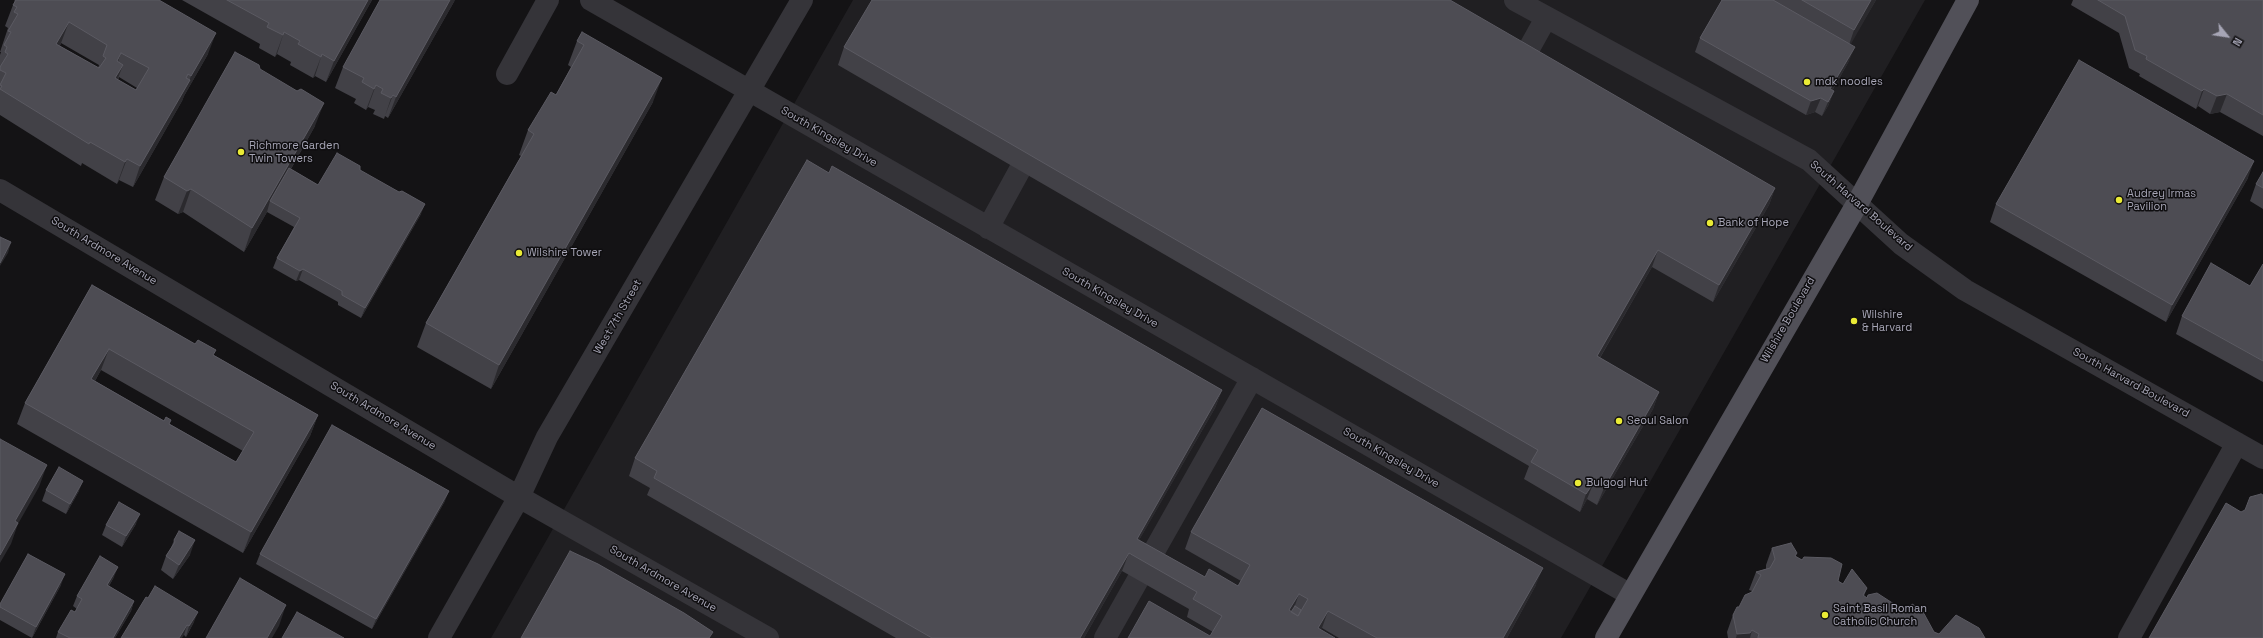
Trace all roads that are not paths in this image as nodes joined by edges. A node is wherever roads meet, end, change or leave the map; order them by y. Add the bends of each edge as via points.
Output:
1 (548, 0) edge
2 (591, 0) edge
3 (802, 0) edge
4 (1515, 0) edge
5 (1968, 0) edge
6 (1546, 18) junction
7 (1521, 62) edge
8 (507, 74) dead end
9 (750, 92) junction
10 (1043, 128) edge
11 (0, 190) edge
12 (1857, 204) junction
13 (988, 228) junction
14 (1252, 378) junction
15 (2237, 443) junction
16 (2263, 458) edge
17 (520, 497) junction
18 (1630, 594) junction
19 (440, 638) edge
20 (768, 638) edge
21 (1105, 638) edge
22 (1606, 638) edge
23 (2129, 638) edge

1 - 8 street
2 - 9 street, South Kingsley Drive
3 - 9 street, West 7th Street
4 - 6 street, South Harvard Boulevard
5 - 12 main road, Wilshire Boulevard
6 - 7 street
6 - 12 street, South Harvard Boulevard via 1809,160
9 - 13 street, South Kingsley Drive
9 - 17 street, West 7th Street via 547,437
10 - 13 street
11 - 17 street, South Ardmore Avenue
12 - 15 street, South Harvard Boulevard via 1902,244 1965,290
12 - 18 main road, Wilshire Boulevard
13 - 14 street, South Kingsley Drive
14 - 18 street, South Kingsley Drive
14 - 21 street
15 - 16 street, South Harvard Boulevard
15 - 23 street
17 - 19 street, West 7th Street
17 - 20 street, South Ardmore Avenue
18 - 22 main road, Wilshire Boulevard

